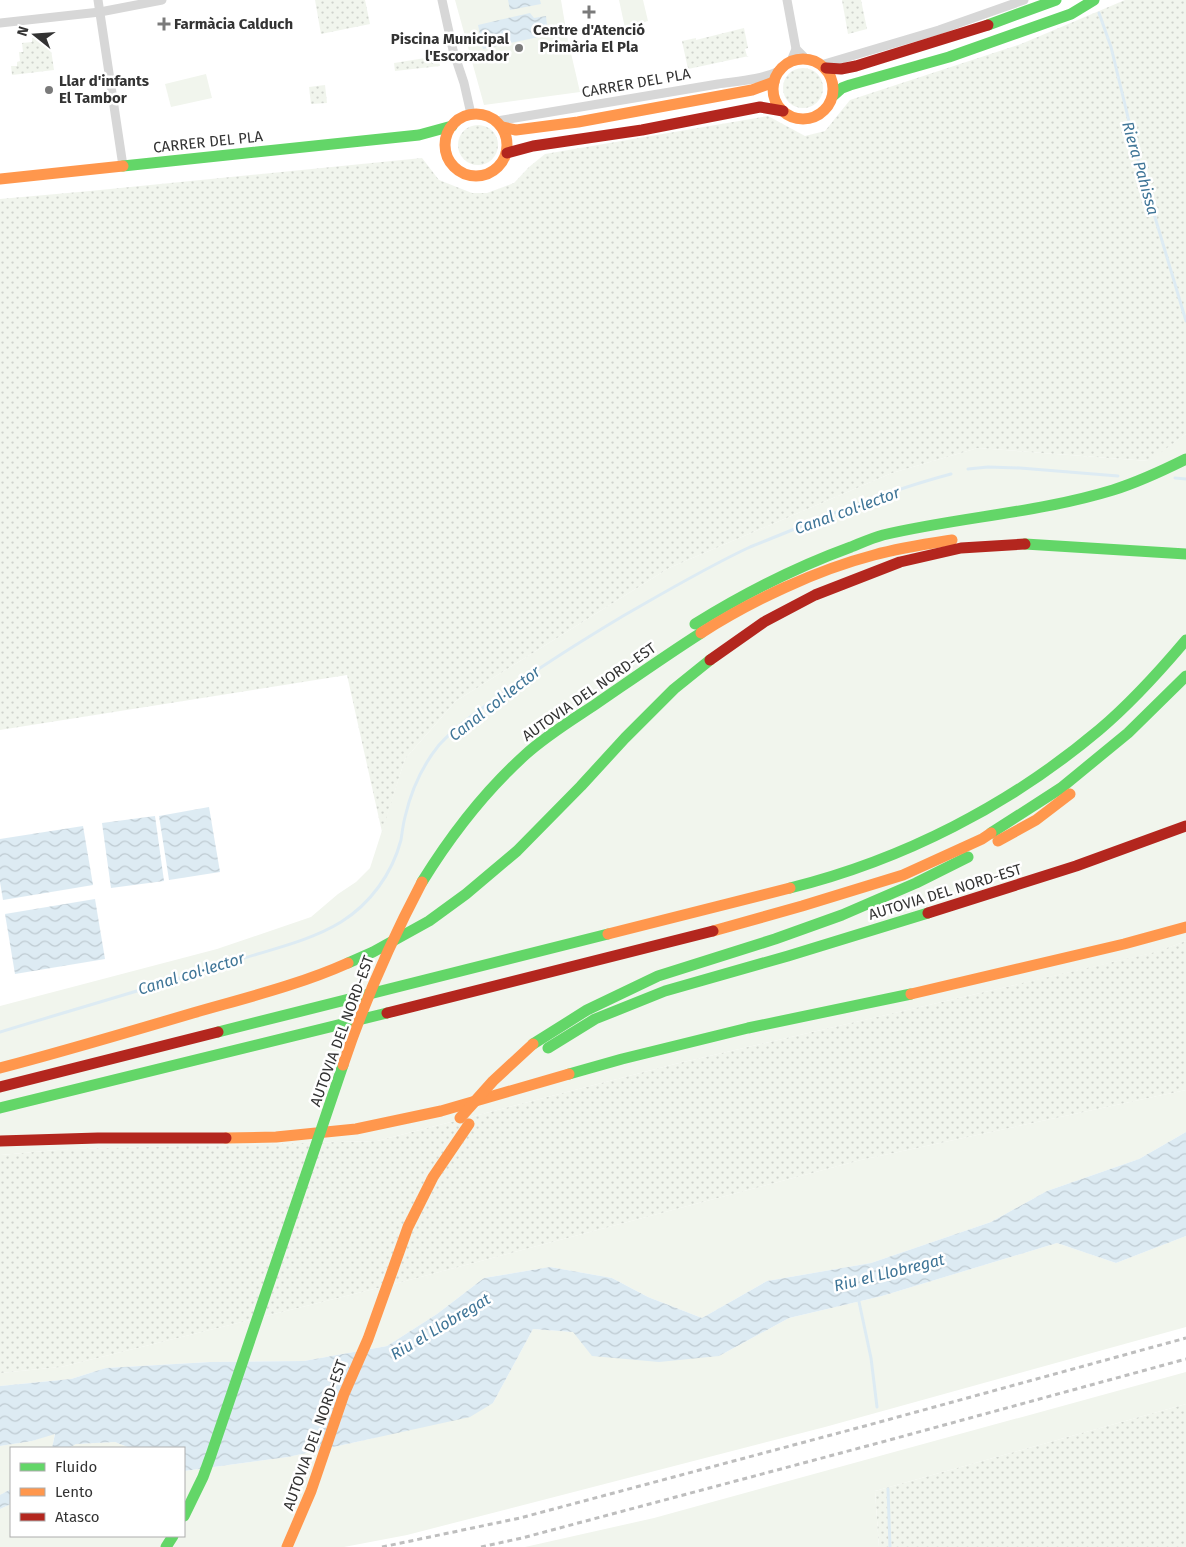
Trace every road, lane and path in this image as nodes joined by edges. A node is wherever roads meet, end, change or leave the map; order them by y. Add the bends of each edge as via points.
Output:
1 (98, 0) edge
2 (162, 0) edge
3 (442, 0) edge
4 (787, 0) edge
5 (1024, 0) edge
6 (1056, 0) edge
7 (1094, 0) edge
8 (100, 12) junction
9 (0, 24) edge
10 (796, 49) junction
11 (806, 59) junction
12 (790, 62) junction
13 (824, 66) junction
14 (776, 77) junction
15 (833, 96) junction
16 (783, 111) junction
17 (471, 114) junction
18 (499, 124) junction
19 (452, 126) junction
20 (419, 135) junction
21 (446, 149) junction
22 (506, 153) junction
23 (123, 166) junction
24 (0, 180) edge
25 (1181, 462) edge
26 (1074, 536) dead end
27 (1092, 537) dead end
28 (1186, 545) edge
29 (1186, 554) edge
30 (1186, 640) edge
31 (1186, 676) edge
32 (1186, 681) edge
33 (544, 739) junction
34 (1186, 826) edge
35 (1186, 927) edge
36 (535, 1054) junction
37 (0, 1068) edge
38 (0, 1087) edge
39 (0, 1108) edge
40 (465, 1121) junction
41 (450, 1132) dead end
42 (0, 1141) edge
43 (432, 1165) junction
44 (414, 1190) dead end
45 (402, 1213) dead end
46 (344, 1394) junction
47 (185, 1514) edge
48 (288, 1547) edge

1 - 8 street
2 - 8 street
3 - 17 street
4 - 10 street
5 - 13 street
6 - 13 main road via 941,41 849,68 838,70
7 - 15 main road via 1071,14 949,57 850,85
8 - 9 street
8 - 23 street
10 - 11 street
10 - 12 street
11 - 12 main road
11 - 13 main road
12 - 14 main road
13 - 15 main road via 833,81
14 - 16 main road via 775,98
14 - 18 main road, CARRER DEL PLA via 766,86 752,90 595,120 516,130
15 - 16 main road via 826,109 812,118 797,118
16 - 22 main road via 760,107
17 - 18 main road via 483,114
17 - 19 main road
18 - 22 main road via 507,140
19 - 20 main road, CARRER DEL PLA
19 - 21 main road via 447,135
20 - 21 main road
20 - 23 main road, CARRER DEL PLA
21 - 22 main road via 456,168 475,176 496,169
23 - 24 main road, CARRER DEL PLA
25 - 33 main road via 1126,487 1086,498 881,536 828,554 742,595 677,636 592,693
26 - 33 main road, AUTOVIA DEL NORD-EST via 989,535 888,551 849,563 797,584 716,624
27 - 28 main road
29 - 37 main road via 1029,544 961,548 900,562 815,595 764,622 674,689 517,851 429,921 373,952 323,974
30 - 38 main road via 1102,728 1036,780 961,824 884,859 796,887
31 - 39 main road via 1128,733 1061,788 982,839 903,875 687,938
32 - 36 main road via 1155,722 1036,820 916,883 842,915 658,976 587,1010
33 - 47 main road, AUTOVIA DEL NORD-EST, bridge via 505,775 438,856 394,936 355,1030 212,1455
34 - 36 main road, AUTOVIA DEL NORD-EST via 992,893 665,992 594,1019
35 - 42 main road via 901,996 748,1028 622,1059 441,1111 356,1129 276,1137
36 - 40 main road, AUTOVIA DEL NORD-EST
36 - 40 main road, bridge via 493,1081
40 - 41 main road
40 - 43 main road, AUTOVIA DEL NORD-EST via 452,1146
43 - 44 main road
43 - 46 main road, AUTOVIA DEL NORD-EST
45 - 46 main road via 357,1338
46 - 48 main road, AUTOVIA DEL NORD-EST

